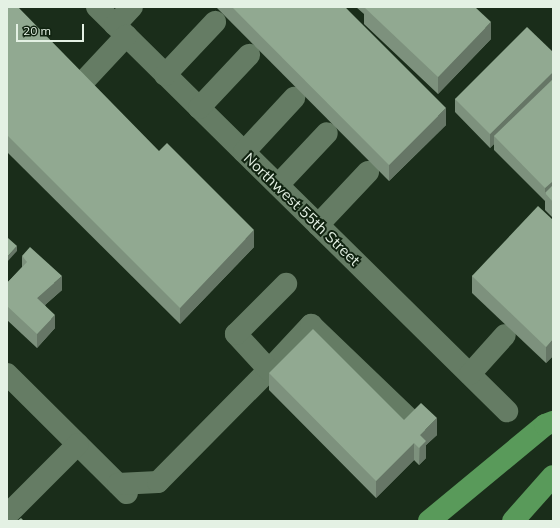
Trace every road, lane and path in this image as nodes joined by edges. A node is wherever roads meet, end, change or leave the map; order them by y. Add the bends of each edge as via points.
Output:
1 (97, 7) edge
2 (132, 7) edge
3 (215, 22) dead end
4 (120, 31) junction
5 (249, 55) dead end
6 (165, 75) junction
7 (84, 81) edge
8 (294, 98) dead end
9 (199, 108) junction
10 (327, 133) dead end
11 (244, 152) junction
12 (368, 172) dead end
13 (278, 185) junction
14 (318, 225) junction
15 (286, 284) dead end
16 (504, 335) dead end
17 (269, 370) junction
18 (7, 374) edge
19 (470, 374) junction
20 (507, 411) dead end
21 (408, 418) edge
22 (553, 422) edge
23 (78, 444) junction
24 (553, 476) edge
25 (7, 515) edge
26 (429, 521) edge
27 (513, 521) edge

1 - 4 street, Northwest 55th Street
2 - 4 street
3 - 6 street
4 - 6 street, Northwest 55th Street
4 - 7 street
5 - 9 street
6 - 9 street, Northwest 55th Street
8 - 11 street
9 - 11 street, Northwest 55th Street
10 - 13 street
11 - 13 street, Northwest 55th Street
12 - 14 street
13 - 14 street, Northwest 55th Street
14 - 19 street, Northwest 55th Street
15 - 17 street via 236,334
16 - 19 street
17 - 21 street via 311,325
17 - 23 street via 158,482 123,488
18 - 23 street
19 - 20 street, Northwest 55th Street
22 - 26 highway via 545,425
23 - 25 street
24 - 27 highway

